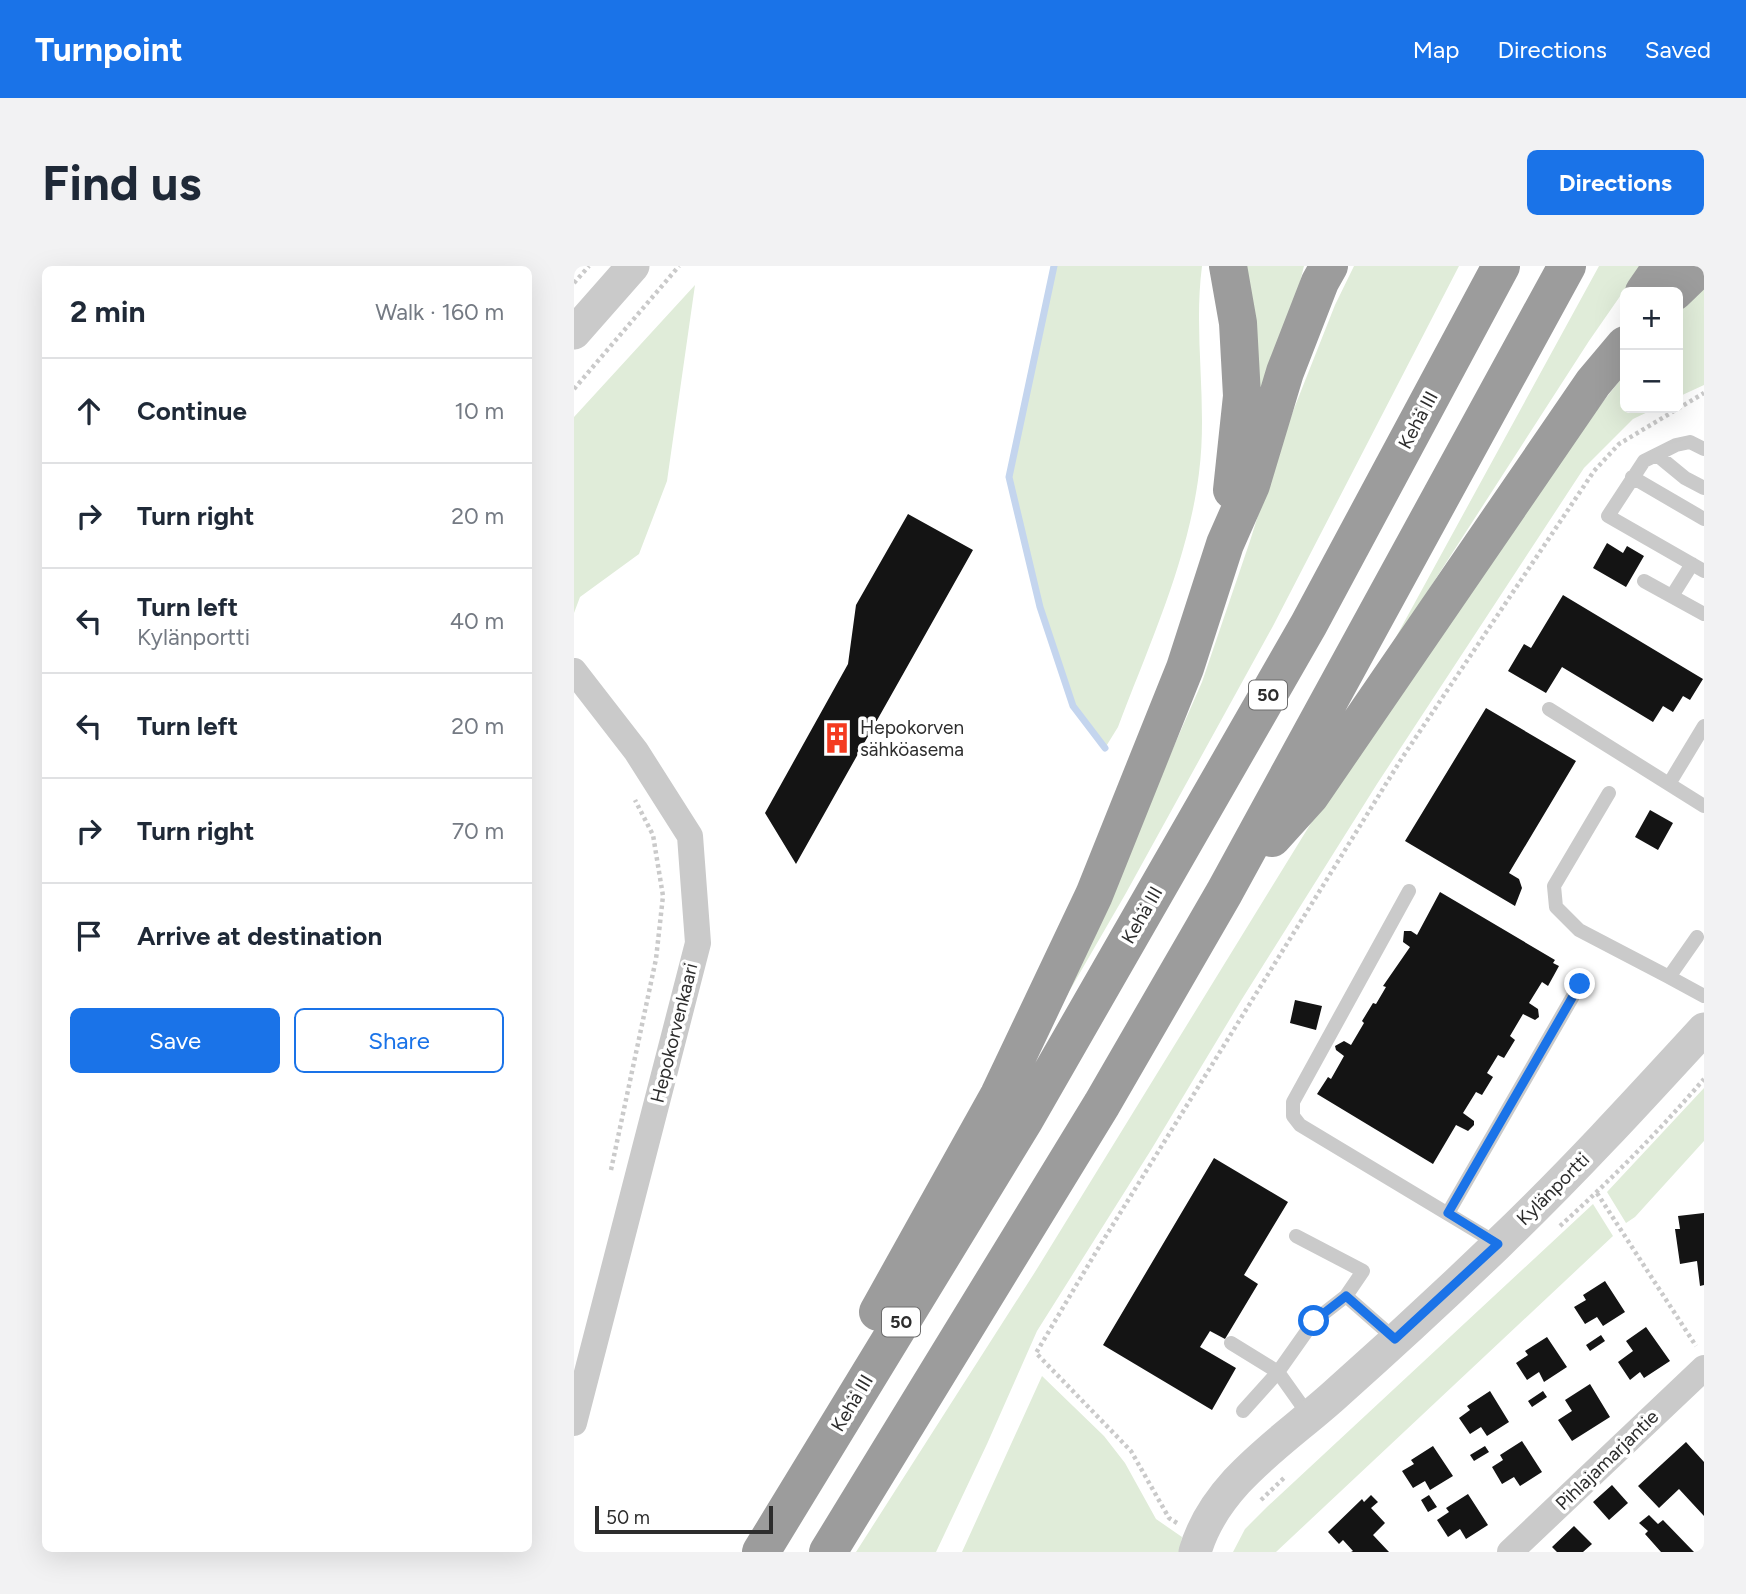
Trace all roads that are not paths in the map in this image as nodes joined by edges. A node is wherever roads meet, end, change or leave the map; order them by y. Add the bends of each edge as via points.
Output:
1 (633, 266) edge
2 (1228, 266) edge
3 (1329, 266) edge
4 (1501, 266) edge
5 (1567, 266) edge
6 (1662, 266) edge
7 (1701, 266) edge
8 (1647, 287) edge
9 (1679, 287) edge
10 (1620, 332) edge
11 (574, 333) edge
12 (1621, 350) edge
13 (1593, 383) junction
14 (1704, 449) edge
15 (1657, 455) junction
16 (1632, 477) junction
17 (1704, 488) edge
18 (1704, 519) edge
19 (1225, 544) junction
20 (1698, 568) edge
21 (1644, 581) dead end
22 (1672, 596) junction
23 (1704, 614) edge
24 (574, 671) edge
25 (1549, 709) dead end
26 (1704, 726) edge
27 (1669, 783) junction
28 (1609, 793) dead end
29 (1704, 806) edge
30 (1409, 891) dead end
31 (1224, 893) junction
32 (1697, 937) dead end
33 (1669, 977) junction
34 (1580, 984) dead end
35 (1704, 996) edge
36 (1704, 1029) edge
37 (1448, 1213) junction
38 (1296, 1236) dead end
39 (1498, 1244) junction
40 (1346, 1296) junction
41 (1395, 1339) junction
42 (1231, 1343) dead end
43 (1702, 1365) edge
44 (1278, 1372) junction
45 (1243, 1410) dead end
46 (1310, 1417) junction
47 (574, 1423) edge
48 (769, 1539) edge
49 (828, 1552) edge
50 (1195, 1552) edge
51 (1510, 1552) edge

1 - 11 street
2 - 19 highway via 1238,323 1241,396
3 - 19 highway via 1285,372 1251,485
4 - 48 highway, Kehä III / 50 via 1309,624 1026,1119
5 - 31 highway
6 - 8 highway
7 - 9 highway
10 - 13 highway
12 - 13 highway
13 - 31 highway via 1310,796
14 - 15 lane via 1690,442
15 - 16 lane via 1644,461
15 - 17 lane
16 - 18 lane
16 - 20 lane via 1608,516
19 - 48 highway via 1185,668 1094,895 999,1095 835,1391
20 - 22 lane
21 - 22 lane
22 - 23 lane
24 - 47 street, Hepokorvenkaari via 636,751 690,836 698,943
25 - 27 lane
26 - 27 lane
27 - 29 lane
28 - 33 lane via 1554,886 1556,907 1579,930
30 - 37 lane via 1293,1102 1293,1116 1300,1125
31 - 49 highway via 1102,1104
32 - 33 lane
33 - 35 lane
34 - 37 lane
36 - 39 street, Kylänportti
37 - 39 lane
38 - 40 lane via 1363,1271
39 - 41 street, Kylänportti
40 - 41 lane
40 - 44 lane via 1314,1321
41 - 46 street, Kylänportti
42 - 44 lane
43 - 51 street, Pihlajamarjantie
44 - 45 lane
44 - 46 lane
46 - 50 street, Kylänportti via 1262,1455 1222,1500

